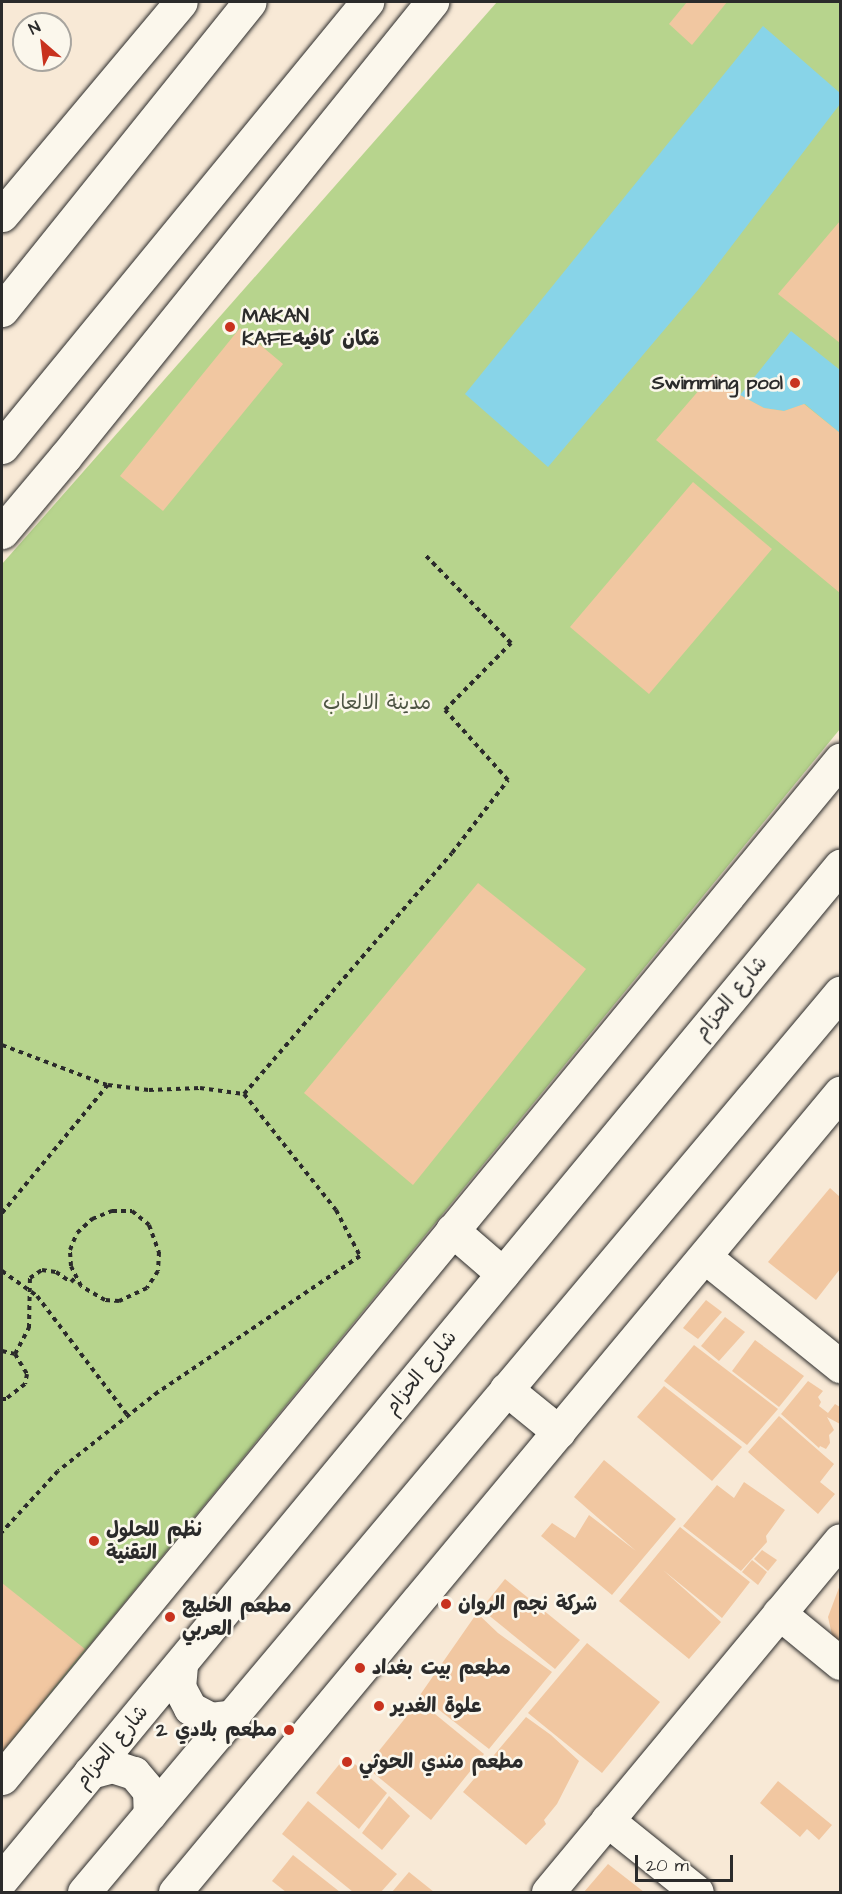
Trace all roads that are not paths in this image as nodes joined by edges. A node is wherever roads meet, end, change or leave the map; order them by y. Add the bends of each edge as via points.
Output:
1 (181, 2) edge
2 (250, 2) edge
3 (367, 2) edge
4 (432, 2) edge
5 (2, 215) edge
6 (2, 310) edge
7 (2, 447) edge
8 (2, 532) edge
9 (840, 760) edge
10 (840, 866) edge
11 (840, 993) edge
12 (840, 1093) edge
13 (452, 1230) junction
14 (705, 1257) junction
15 (503, 1274) junction
16 (840, 1366) edge
17 (506, 1389) junction
18 (559, 1432) junction
19 (840, 1540) edge
20 (779, 1613) junction
21 (840, 1663) edge
22 (182, 1665) junction
23 (234, 1716) junction
24 (90, 1772) junction
25 (2, 1778) edge
26 (150, 1814) junction
27 (607, 1820) junction
28 (2, 1879) edge
29 (84, 1893) edge
30 (175, 1893) edge
31 (548, 1893) edge
32 (697, 1893) edge

1 - 5 main road
2 - 6 main road
3 - 7 main road
4 - 8 main road
9 - 13 main road
10 - 15 main road, شارع الحزام
11 - 17 main road
12 - 14 main road
13 - 15 main road
13 - 25 main road
14 - 16 main road
14 - 18 main road
15 - 22 main road, شارع الحزام
17 - 18 main road
17 - 23 main road
18 - 30 main road
19 - 20 main road
20 - 21 main road
20 - 27 main road
22 - 23 main road via 179,1688 190,1708 211,1719
22 - 24 main road, شارع الحزام
23 - 26 main road
24 - 26 main road via 112,1766 134,1773 148,1791
24 - 28 main road, شارع الحزام
26 - 29 main road
27 - 31 main road
27 - 32 main road

